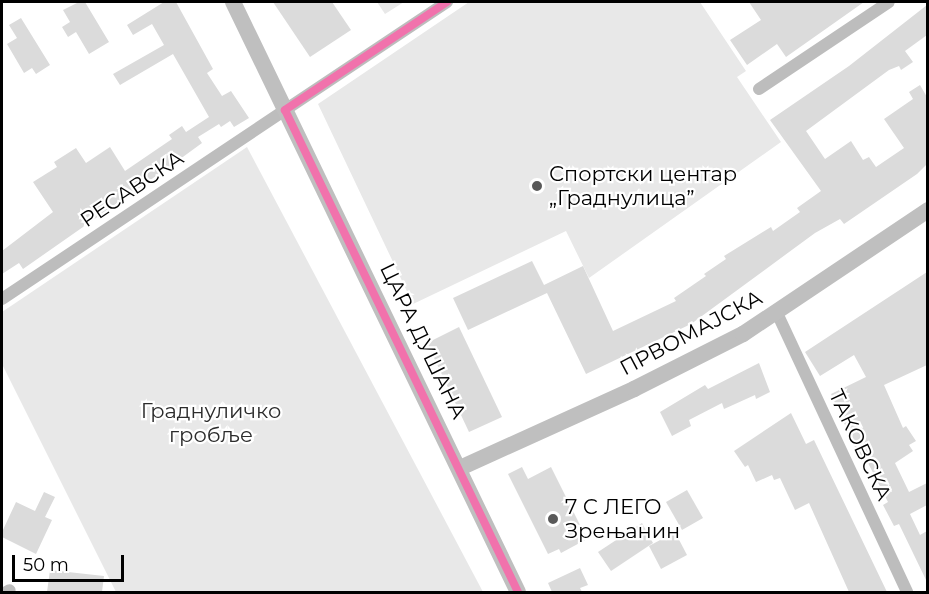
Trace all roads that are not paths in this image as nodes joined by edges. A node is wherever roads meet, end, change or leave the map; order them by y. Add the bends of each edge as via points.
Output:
1 (233, 2) edge
2 (447, 2) edge
3 (889, 2) edge
4 (759, 89) dead end
5 (285, 110) junction
6 (927, 210) edge
7 (2, 299) edge
8 (777, 313) junction
9 (460, 468) junction
10 (518, 592) edge
11 (907, 592) edge

1 - 5 street, ЦАРА ДУШАНА
2 - 5 street, РЕСАВСКА
3 - 4 street
5 - 7 street, РЕСАВСКА
5 - 9 street, ЦАРА ДУШАНА
6 - 8 street, ПРВОМАЈСКА
8 - 9 street, ПРВОМАЈСКА via 634,389
8 - 11 street, ТАКОВСКА
9 - 10 street, ЦАРА ДУШАНА

